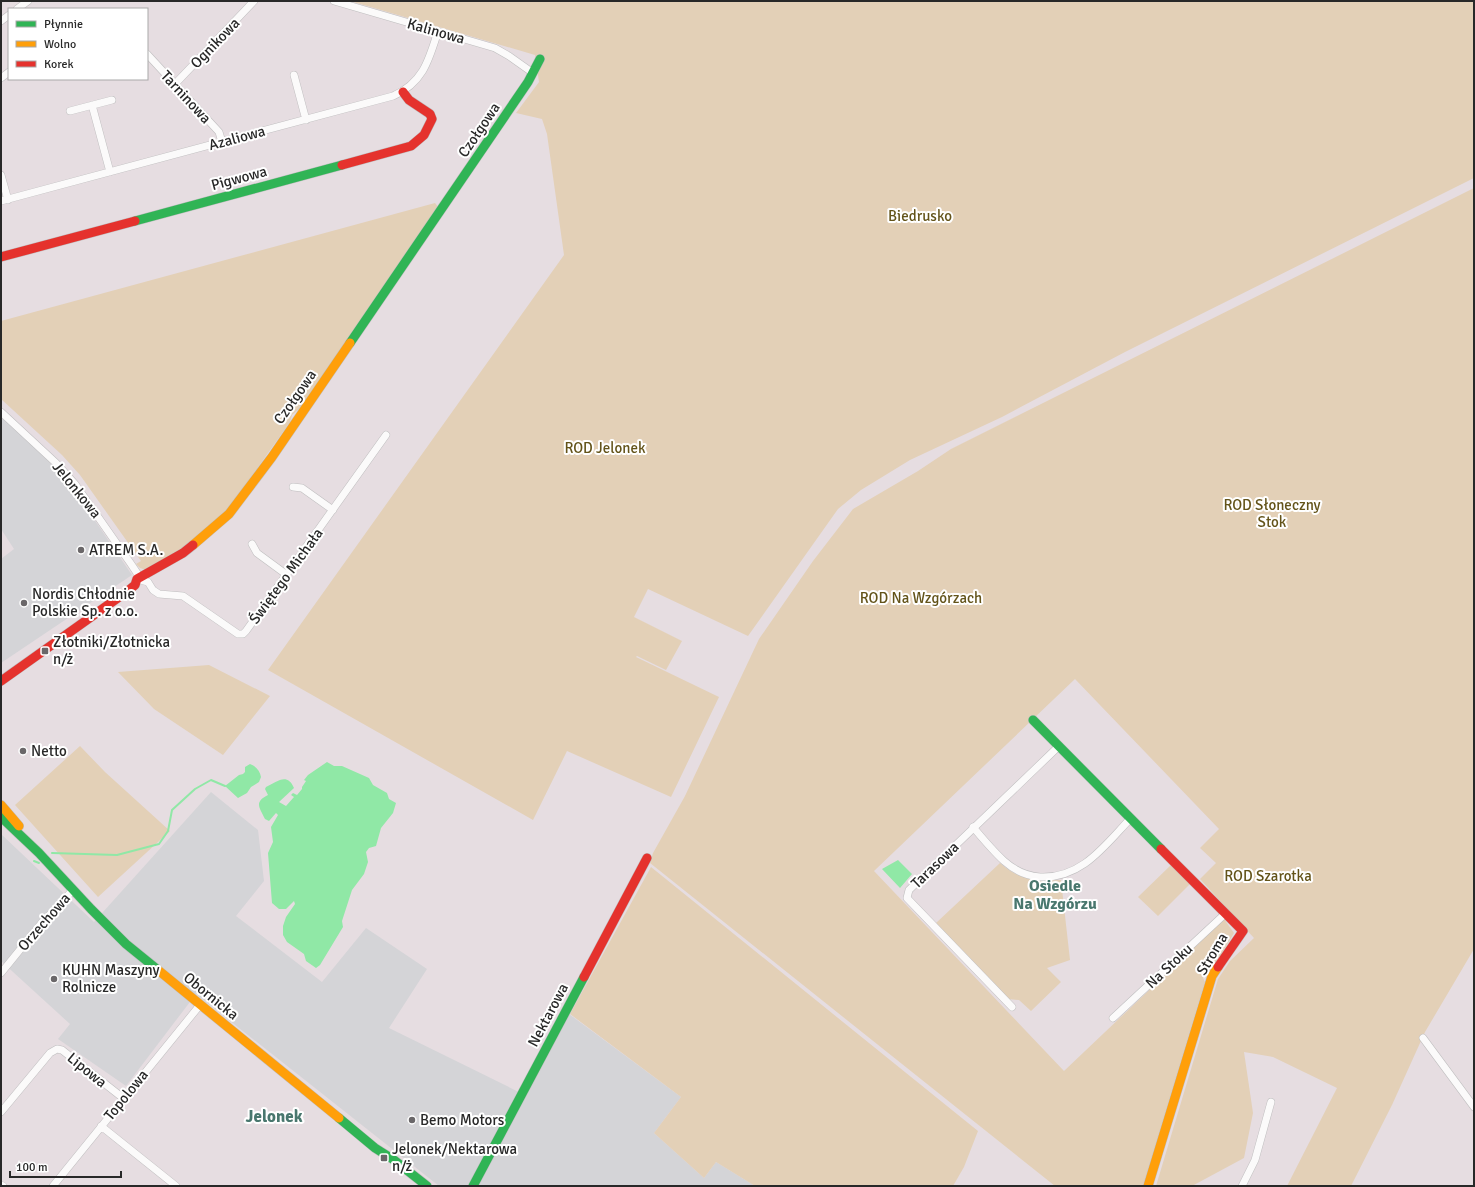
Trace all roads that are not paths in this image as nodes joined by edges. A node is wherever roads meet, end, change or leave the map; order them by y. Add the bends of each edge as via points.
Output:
1 (28, 1) edge
2 (254, 1) edge
3 (334, 1) edge
4 (19, 8) edge
5 (438, 31) junction
6 (148, 55) edge
7 (540, 59) dead end
8 (533, 73) junction
9 (294, 75) dead end
10 (175, 84) junction
11 (403, 92) junction
12 (112, 100) dead end
13 (92, 105) junction
14 (70, 111) dead end
15 (306, 120) junction
16 (222, 142) junction
17 (110, 172) junction
18 (1, 175) edge
19 (4, 200) edge
20 (1, 257) edge
21 (1, 412) edge
22 (386, 435) dead end
23 (293, 487) dead end
24 (333, 510) junction
25 (252, 544) dead end
26 (287, 575) junction
27 (137, 579) junction
28 (1, 681) edge
29 (1033, 720) dead end
30 (1058, 746) junction
31 (1, 805) edge
32 (1, 817) edge
33 (1131, 818) junction
34 (973, 827) junction
35 (39, 853) junction
36 (648, 858) dead end
37 (73, 890) junction
38 (1226, 913) junction
39 (1, 973) edge
40 (200, 1005) junction
41 (1012, 1007) dead end
42 (1113, 1018) dead end
43 (1423, 1038) dead end
44 (122, 1098) junction
45 (1271, 1102) dead end
46 (1474, 1107) edge
47 (1, 1112) edge
48 (101, 1126) junction
49 (375, 1148) junction
50 (53, 1186) edge
51 (176, 1186) edge
52 (416, 1186) edge
53 (427, 1186) edge
54 (473, 1186) edge
55 (1148, 1186) edge
56 (1242, 1186) edge

1 - 4 street
2 - 10 street, Ognikowa
3 - 5 street, Kalinowa
5 - 8 street, Kalinowa via 495,48
5 - 11 street, Azaliowa via 423,71
6 - 10 street, Tarninowa
7 - 8 street, Czołgowa
8 - 27 street, Czołgowa via 272,457 229,514 183,553
9 - 15 street
10 - 16 street, Tarninowa via 219,132
11 - 15 street, Azaliowa
11 - 20 street, Pigwowa via 409,100 430,114 432,119 419,142 410,146
12 - 13 street
13 - 14 street
13 - 17 street
15 - 16 street, Azaliowa
16 - 17 street, Azaliowa
17 - 19 street, Azaliowa
18 - 19 street
21 - 27 street, Jelonkowa via 56,463 81,491 137,573
22 - 24 street, Świętego Michała
23 - 24 street via 302,488
24 - 26 street, Świętego Michała
25 - 26 street via 257,553
26 - 27 street, Świętego Michała via 243,634 238,634 183,596 159,594 148,582
27 - 28 street, Czołgowa via 129,590
29 - 30 street, Stroma
30 - 33 street, Stroma
30 - 34 street, Tarasowa
31 - 35 street, Obornicka
32 - 35 street, Obornicka
33 - 34 street via 1082,867 1050,877 1035,876 1014,868 1004,861
33 - 38 street, Stroma
34 - 41 street, Tarasowa via 909,890 907,898
35 - 37 street, Obornicka
36 - 54 street, Nektarowa
37 - 39 street, Orzechowa
37 - 40 street, Obornicka via 126,944
38 - 42 street, Na Stoku
38 - 55 street, Stroma via 1243,931 1212,976
40 - 44 street, Topolowa
40 - 49 street, Obornicka
43 - 46 street
44 - 47 street, Lipowa via 62,1050 57,1049 50,1053
44 - 48 street, Topolowa
45 - 56 street via 1255,1160
48 - 50 street, Topolowa
48 - 51 street
49 - 52 street, Obornicka
49 - 53 street, Obornicka

